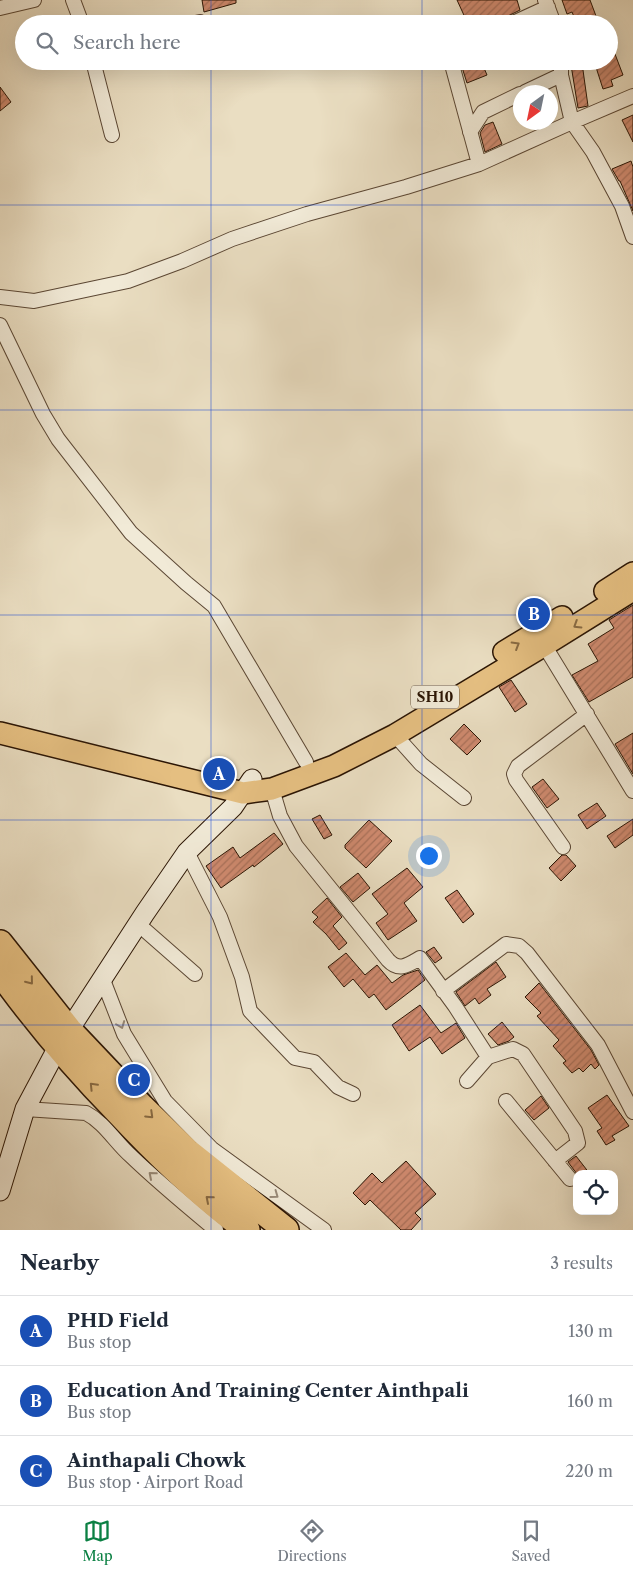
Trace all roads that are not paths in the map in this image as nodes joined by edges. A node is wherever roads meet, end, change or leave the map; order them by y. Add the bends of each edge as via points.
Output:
1 (34, 0) edge
2 (73, 0) edge
3 (546, 3) edge
4 (0, 8) edge
5 (79, 15) edge
6 (525, 15) edge
7 (551, 15) edge
8 (95, 70) edge
9 (453, 70) edge
10 (558, 70) edge
11 (561, 70) edge
12 (536, 85) edge
13 (633, 96) edge
14 (513, 97) edge
15 (572, 122) junction
16 (470, 132) junction
17 (112, 135) dead end
18 (479, 164) junction
19 (633, 237) edge
20 (0, 297) edge
21 (0, 325) edge
22 (633, 573) edge
23 (633, 590) edge
24 (540, 639) junction
25 (587, 714) junction
26 (0, 733) edge
27 (394, 735) junction
28 (306, 762) junction
29 (248, 786) junction
30 (272, 789) junction
31 (633, 791) edge
32 (464, 798) dead end
33 (563, 847) dead end
34 (187, 852) junction
35 (138, 924) junction
36 (0, 943) edge
37 (0, 972) edge
38 (195, 974) dead end
39 (103, 980) junction
40 (443, 990) junction
41 (64, 1039) junction
42 (488, 1057) junction
43 (466, 1081) dead end
44 (352, 1094) dead end
45 (506, 1101) dead end
46 (25, 1109) junction
47 (633, 1112) edge
48 (555, 1160) junction
49 (570, 1179) dead end
50 (0, 1191) edge
51 (216, 1230) edge
52 (247, 1230) edge
53 (286, 1230) edge
54 (324, 1230) edge

1 - 4 street
2 - 5 street
3 - 6 street
3 - 7 street
8 - 17 street
9 - 16 street
10 - 12 street
11 - 15 street
13 - 15 street
14 - 16 street via 483,112
15 - 18 street
15 - 19 street via 618,198
16 - 18 street
18 - 20 street via 232,239 128,282 34,300
21 - 28 street via 58,439 131,533 214,606
22 - 24 main road, SH10
23 -> 24 main road, SH10
24 - 25 street
24 - 27 main road, SH10
28 -> 24 main road, SH10 via 387,726
25 - 31 street
25 - 33 street via 518,766 514,774
26 - 29 main road, SH10 via 222,788
27 - 30 main road, SH10 via 334,766
27 - 32 street via 421,764
28 - 29 main road, SH10
29 - 30 main road, SH10
29 - 34 main road via 233,807
30 - 40 street via 280,816 296,846 388,960 393,965 404,967 420,958
34 - 35 main road
34 - 44 street via 220,917 242,977 250,1012 295,1058 314,1062 338,1087
35 - 38 street
35 - 39 main road
36 -> 41 highway
37 - 41 highway
39 - 41 main road
39 -> 54 street via 124,1034 165,1101 212,1150
40 - 42 street
40 - 47 street via 506,944 519,946 527,952 598,1045
41 - 46 main road
52 -> 41 highway via 170,1166 90,1084
41 -> 53 highway via 130,1095 187,1151
42 - 43 street
42 - 48 street via 513,1049 523,1054 575,1131 578,1143
45 - 48 street
46 - 50 main road
51 -> 46 street via 132,1157 93,1117 86,1113
48 - 49 street

